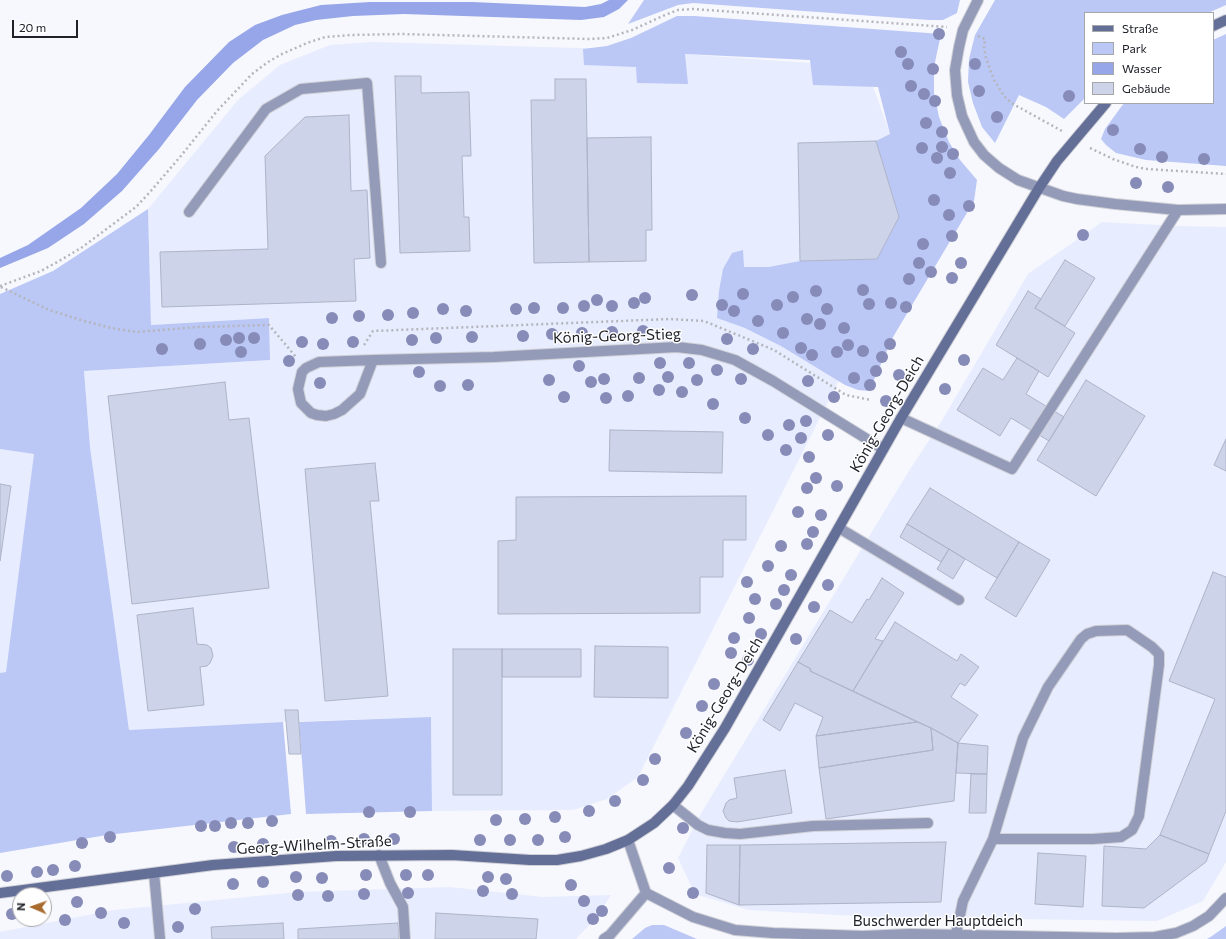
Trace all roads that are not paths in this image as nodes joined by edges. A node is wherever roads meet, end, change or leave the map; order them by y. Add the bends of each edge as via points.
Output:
1 (978, 0) edge
2 (1226, 20) edge
3 (1214, 26) edge
4 (1105, 104) edge
5 (1039, 188) junction
6 (1226, 208) edge
7 (1178, 210) junction
8 (189, 212) dead end
9 (381, 263) dead end
10 (373, 360) junction
11 (901, 418) junction
12 (883, 449) junction
13 (839, 528) junction
14 (959, 600) dead end
15 (673, 805) junction
16 (928, 823) dead end
17 (993, 839) junction
18 (628, 840) junction
19 (379, 855) junction
20 (154, 873) junction
21 (0, 892) edge
22 (646, 893) junction
23 (1226, 898) edge
24 (956, 934) junction
25 (866, 937) edge
26 (160, 939) edge
27 (405, 939) edge
28 (604, 939) edge

1 - 5 street via 963,30 955,70 957,94 966,126 984,155 999,168 1018,180
2 - 3 main road
4 - 5 main road, König-Georg-Deich
5 - 7 street via 1077,199
5 - 11 main road, König-Georg-Deich
6 - 7 street
7 - 11 street via 1012,469
8 - 9 street via 266,109 301,89 367,83
10 - 10 street, König-Georg-Stieg via 360,394 342,410 326,416 311,413 301,403 299,379 306,368 319,362
10 - 12 street, König-Georg-Stieg via 494,357 670,347 702,350 735,360
11 - 12 main road, König-Georg-Deich
12 - 13 main road, König-Georg-Deich
13 - 14 street
13 - 15 main road, König-Georg-Deich via 725,728
15 - 16 street via 698,825 725,833 740,834 813,826
15 - 18 main road, König-Georg-Deich via 654,823
17 - 17 street via 1023,738 1048,687 1081,639 1096,631 1127,630 1152,647 1159,654 1159,665 1139,816 1132,830 1121,836 1093,839
17 - 24 street via 963,901
18 - 19 main road, Georg-Wilhelm-Straße via 582,856 557,860 452,855
18 - 22 street
19 - 20 main road, Georg-Wilhelm-Straße via 213,865
19 - 27 street via 403,907
20 - 21 main road, Georg-Wilhelm-Straße
20 - 26 street
22 - 25 street, Buschwerder Hauptdeich via 693,917 735,930
22 - 28 street
23 - 24 street, Buschwerder Hauptdeich via 1209,916 1193,926 1155,937
24 - 25 street, Buschwerder Hauptdeich

